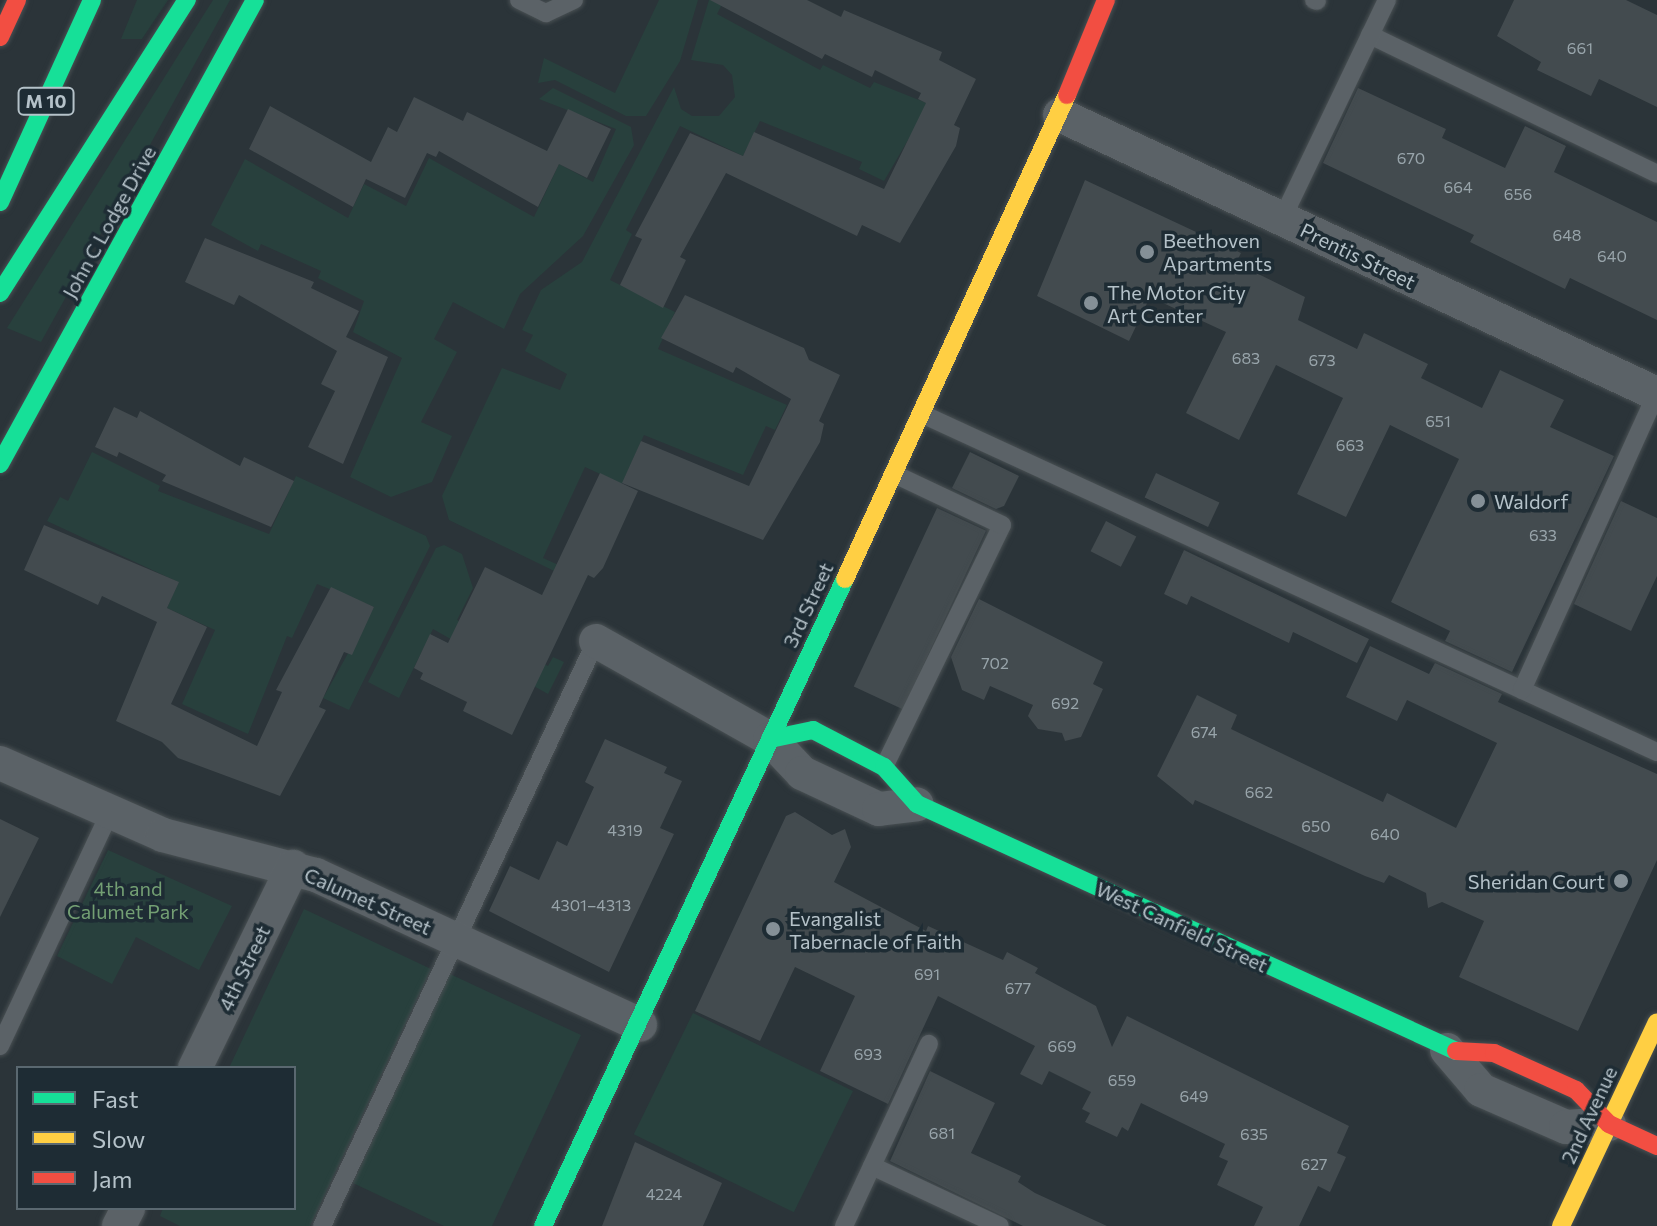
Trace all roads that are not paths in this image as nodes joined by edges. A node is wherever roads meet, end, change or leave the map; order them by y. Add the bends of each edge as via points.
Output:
1 (17, 0) edge
2 (92, 0) edge
3 (187, 0) edge
4 (255, 0) edge
5 (519, 0) edge
6 (574, 0) edge
7 (1106, 0) edge
8 (1387, 0) edge
9 (1370, 35) junction
10 (0, 37) edge
11 (1060, 115) junction
12 (1657, 174) edge
13 (0, 202) edge
14 (1282, 219) junction
15 (0, 293) edge
16 (1657, 394) edge
17 (922, 414) junction
18 (0, 464) edge
19 (894, 474) junction
20 (596, 641) joint
21 (1522, 690) junction
22 (770, 739) junction
23 (1657, 752) edge
24 (0, 763) edge
25 (884, 767) junction
26 (917, 804) junction
27 (109, 814) junction
28 (293, 867) junction
29 (454, 940) junction
30 (1657, 1022) edge
31 (640, 1025) junction
32 (929, 1044) dead end
33 (0, 1046) edge
34 (1447, 1050) joint
35 (196, 1066) edge
36 (1609, 1124) junction
37 (1657, 1146) edge
38 (872, 1166) junction
39 (322, 1226) edge
40 (543, 1226) edge
41 (844, 1226) edge
42 (1000, 1226) edge
43 (1561, 1226) edge

1 - 10 main road
2 - 13 main road, M 10
3 - 15 main road
4 - 18 main road, John C Lodge Drive
5 - 6 lane via 546,13
7 - 11 main road, 3rd Street
8 - 9 lane
9 - 12 lane
9 - 14 lane
11 - 14 street, Prentis Street
11 - 17 main road, 3rd Street
14 - 16 street, Prentis Street
16 - 21 lane
17 - 19 main road, 3rd Street
17 - 21 lane
19 - 22 main road, 3rd Street
19 - 25 lane via 1002,525
20 - 22 street
20 - 29 lane
21 - 23 lane
22 - 25 main road, West Canfield Street via 813,730
22 - 26 street via 798,771 879,809
22 - 31 main road, 3rd Street
24 - 27 street, Calumet Street
25 - 26 main road, West Canfield Street
26 - 34 main road, West Canfield Street
27 - 28 street, Calumet Street via 233,855
27 - 33 lane
28 - 29 street, Calumet Street
28 - 35 street, 4th Street
29 - 31 street, Calumet Street
29 - 39 lane
30 - 36 main road, 2nd Avenue
31 - 40 main road, 3rd Street
32 - 38 lane
34 - 36 street, West Canfield Street via 1481,1090 1566,1127
36 - 37 main road, West Canfield Street
36 - 43 main road, 2nd Avenue
38 - 41 lane
38 - 42 lane

